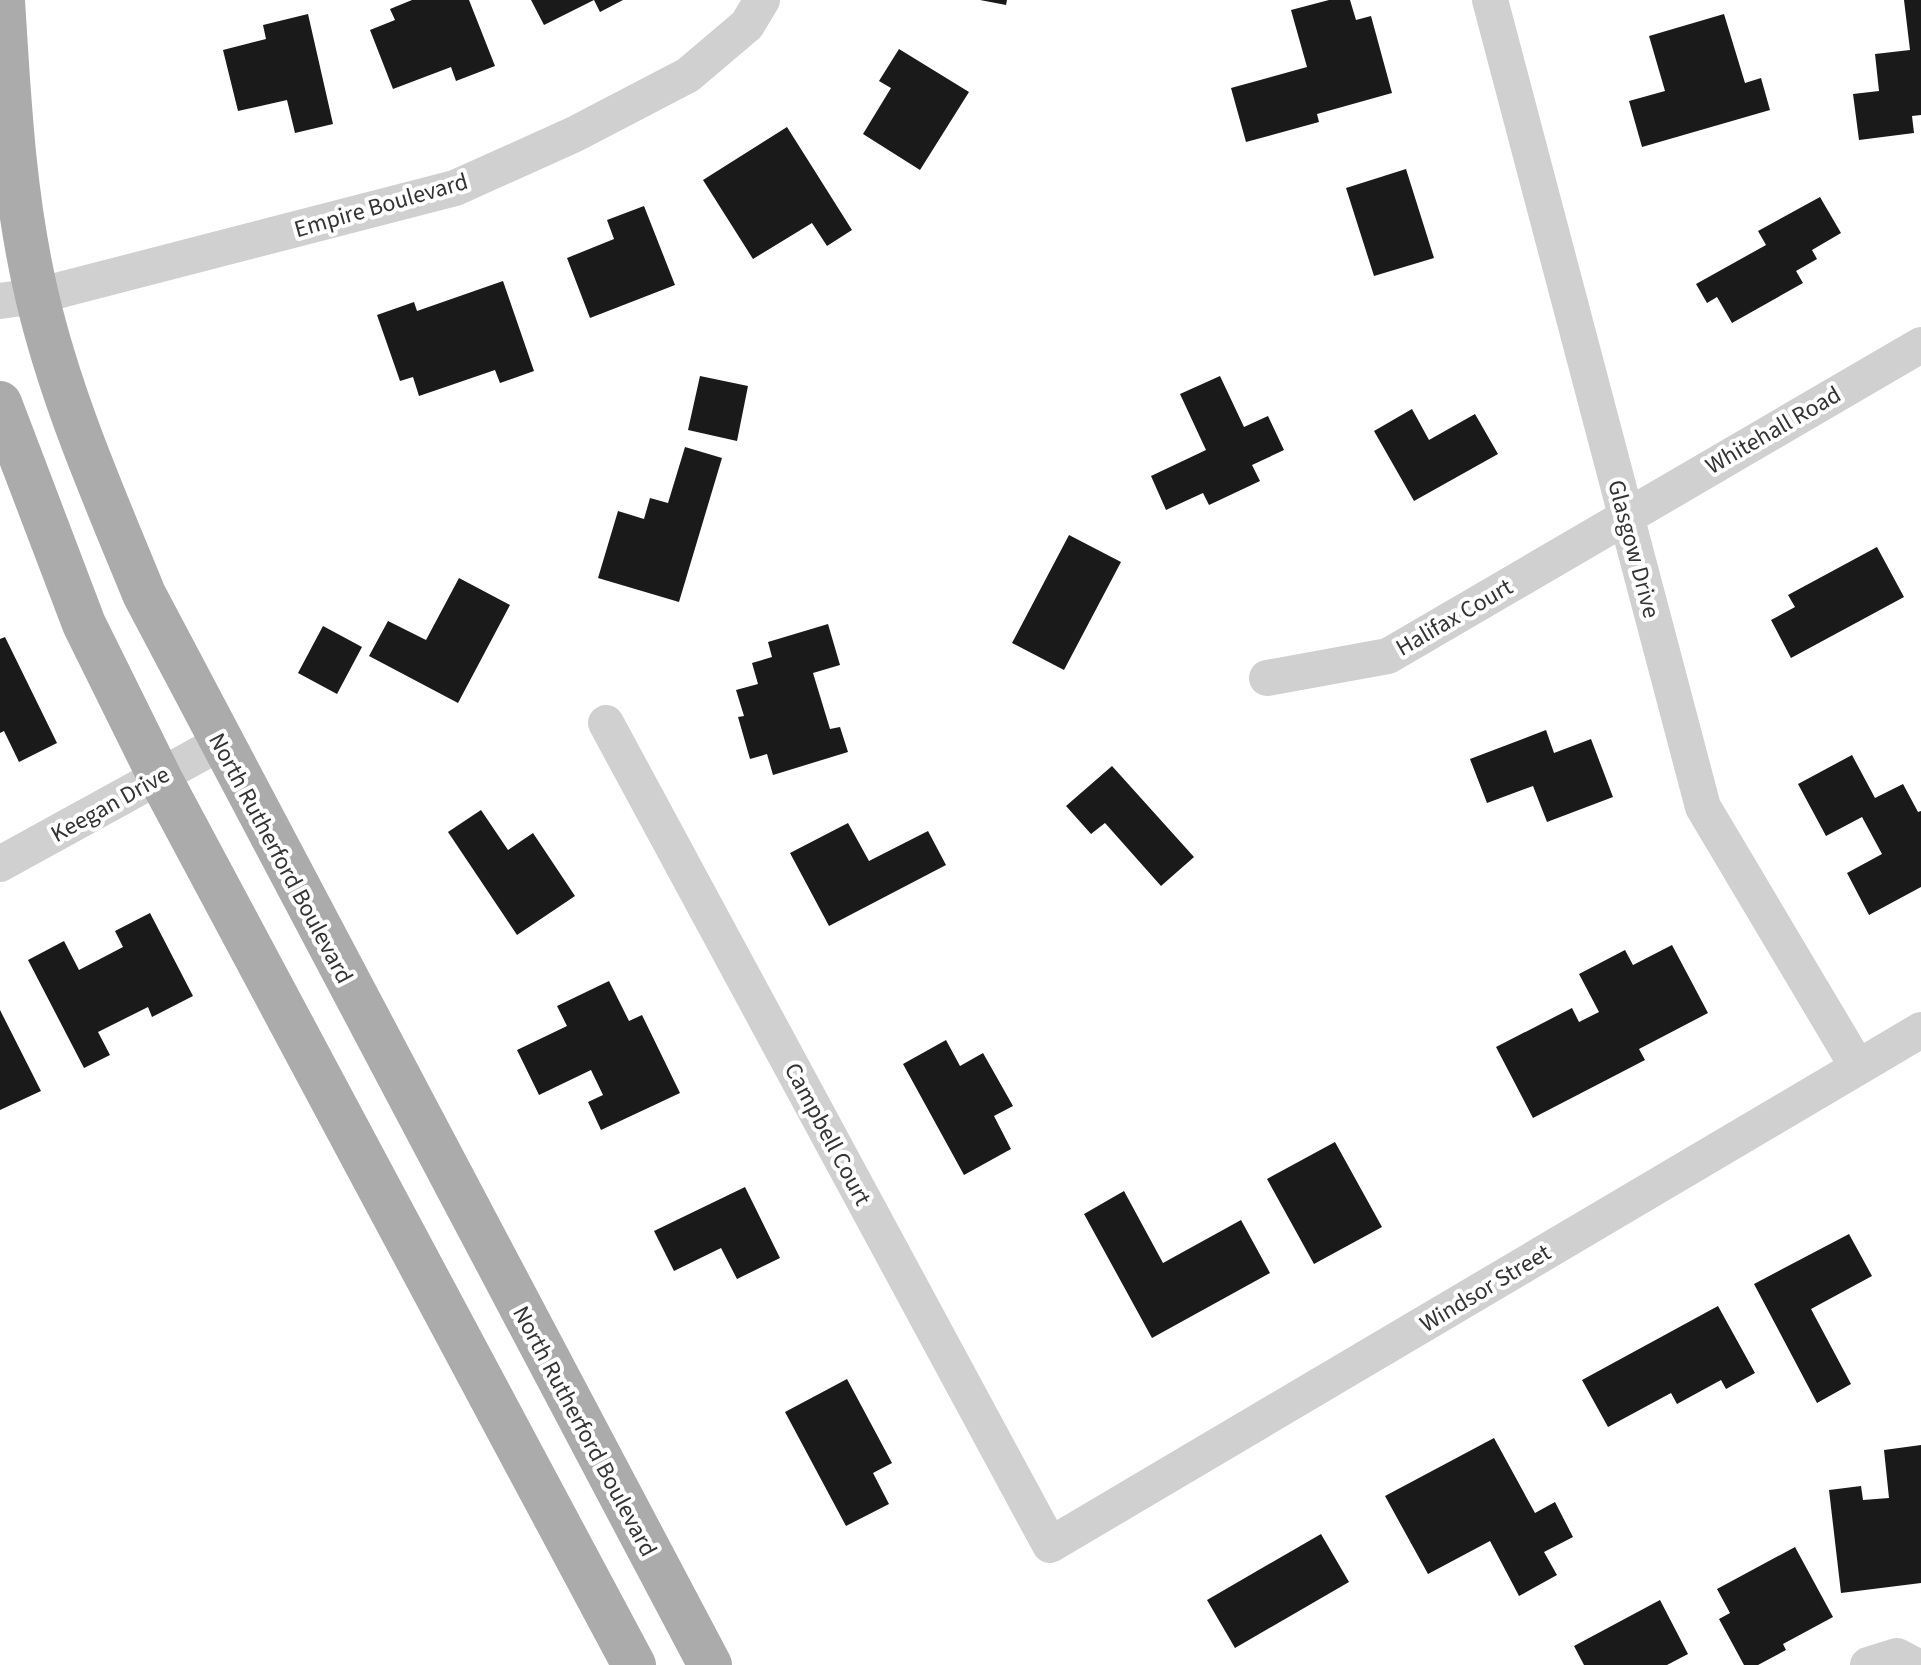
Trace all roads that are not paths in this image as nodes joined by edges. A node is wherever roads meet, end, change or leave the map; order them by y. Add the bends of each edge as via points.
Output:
1 (3, 0) edge
2 (762, 0) edge
3 (1490, 0) edge
4 (19, 298) edge
5 (1921, 345) edge
6 (0, 403) edge
7 (1625, 516) junction
8 (1267, 678) dead end
9 (606, 723) dead end
10 (220, 743) junction
11 (160, 778) junction
12 (0, 864) edge
13 (1921, 1030) edge
14 (1857, 1066) junction
15 (1050, 1545) joint
16 (634, 1665) edge
17 (710, 1665) edge
18 (1868, 1665) edge
19 (1914, 1665) edge

1 - 4 main road, North Rutherford Boulevard
2 - 4 street, Empire Boulevard via 747,25 688,75 455,188
3 - 7 street, Glasgow Drive
4 - 10 main road, North Rutherford Boulevard via 138,579
5 - 7 street, Whitehall Road
6 - 11 main road via 84,624
7 - 8 street, Halifax Court via 1388,656
7 - 14 street, Glasgow Drive via 1703,807
9 - 15 street, Campbell Court
10 - 11 street, Keegan Drive
10 - 17 main road, North Rutherford Boulevard
11 - 12 street, Keegan Drive
11 - 16 main road
13 - 14 street, Windsor Street
14 - 15 street, Windsor Street
18 - 19 street via 1897,1656

